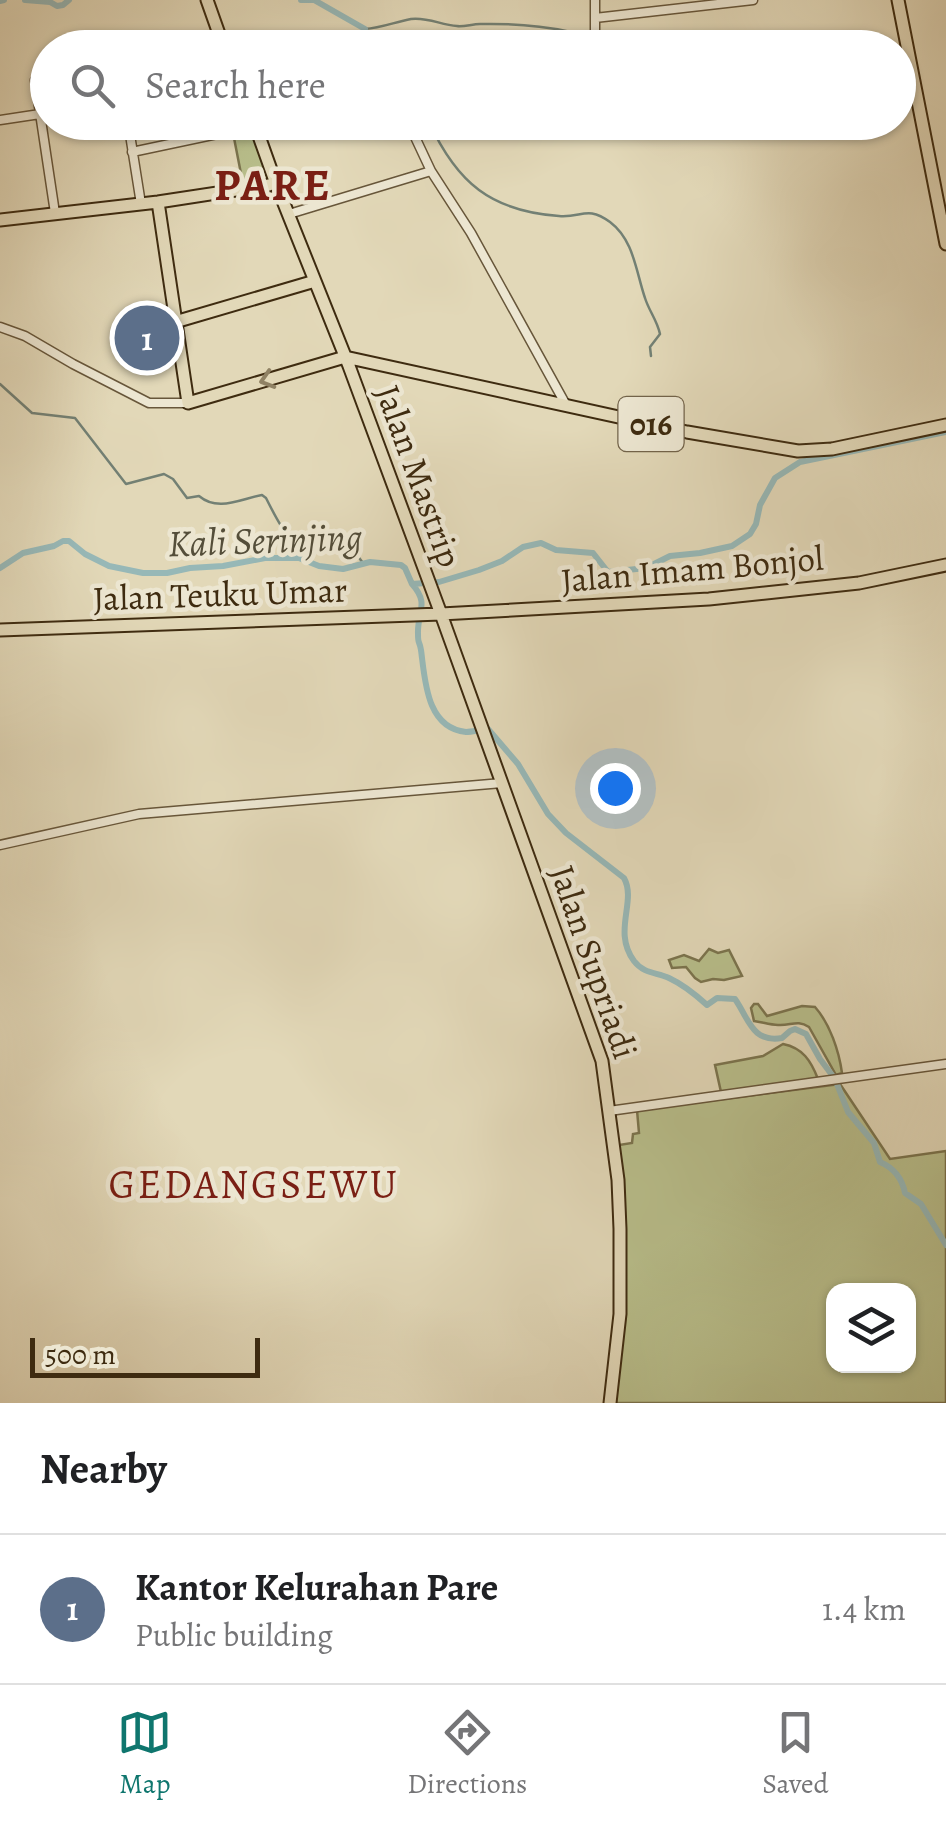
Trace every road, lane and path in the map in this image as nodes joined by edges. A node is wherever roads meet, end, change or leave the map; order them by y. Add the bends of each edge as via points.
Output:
1 (206, 0) edge
2 (595, 0) edge
3 (753, 0) edge
4 (898, 0) edge
5 (594, 18) junction
6 (217, 30) edge
7 (594, 30) edge
8 (904, 30) edge
9 (916, 92) edge
10 (30, 116) edge
11 (0, 120) edge
12 (44, 140) edge
13 (130, 140) edge
14 (184, 140) edge
15 (259, 140) edge
16 (417, 140) edge
17 (132, 152) junction
18 (432, 171) junction
19 (274, 184) junction
20 (158, 202) junction
21 (141, 204) junction
22 (55, 213) junction
23 (290, 214) junction
24 (0, 220) edge
25 (946, 244) edge
26 (315, 281) junction
27 (176, 322) junction
28 (0, 327) edge
29 (348, 354) junction
30 (188, 403) junction
31 (566, 405) junction
32 (946, 425) edge
33 (946, 566) edge
34 (441, 614) junction
35 (0, 630) edge
36 (502, 783) junction
37 (0, 846) edge
38 (946, 1064) edge
39 (609, 1111) junction
40 (610, 1403) edge

1 - 6 main road
2 - 5 street
3 - 5 street
4 - 8 main road
5 - 7 street
9 - 25 main road
10 - 11 street
12 - 22 street
13 - 17 street
14 - 17 street
15 - 19 main road, Jalan Mastrip
16 - 18 street
17 - 21 street
18 - 23 street
18 - 31 street
19 - 20 main road
19 - 23 main road, Jalan Mastrip
20 - 21 main road
20 - 27 main road
21 - 22 main road
22 - 24 main road
23 - 26 main road, Jalan Mastrip
26 - 27 main road
26 - 29 main road, Jalan Mastrip
27 - 30 main road
28 - 30 street via 148,403
29 -> 30 main road
29 - 31 main road, 016
29 - 34 main road, Jalan Mastrip
31 - 32 main road, 016 via 806,452
33 - 34 main road, Jalan Imam Bonjol via 709,599
34 - 35 main road, Jalan Teuku Umar
34 - 36 main road, Jalan Supriadi
36 - 37 street via 139,814
36 - 39 main road, Jalan Supriadi via 598,1047
38 - 39 street
39 - 40 main road, Jalan Supriadi via 620,1229

